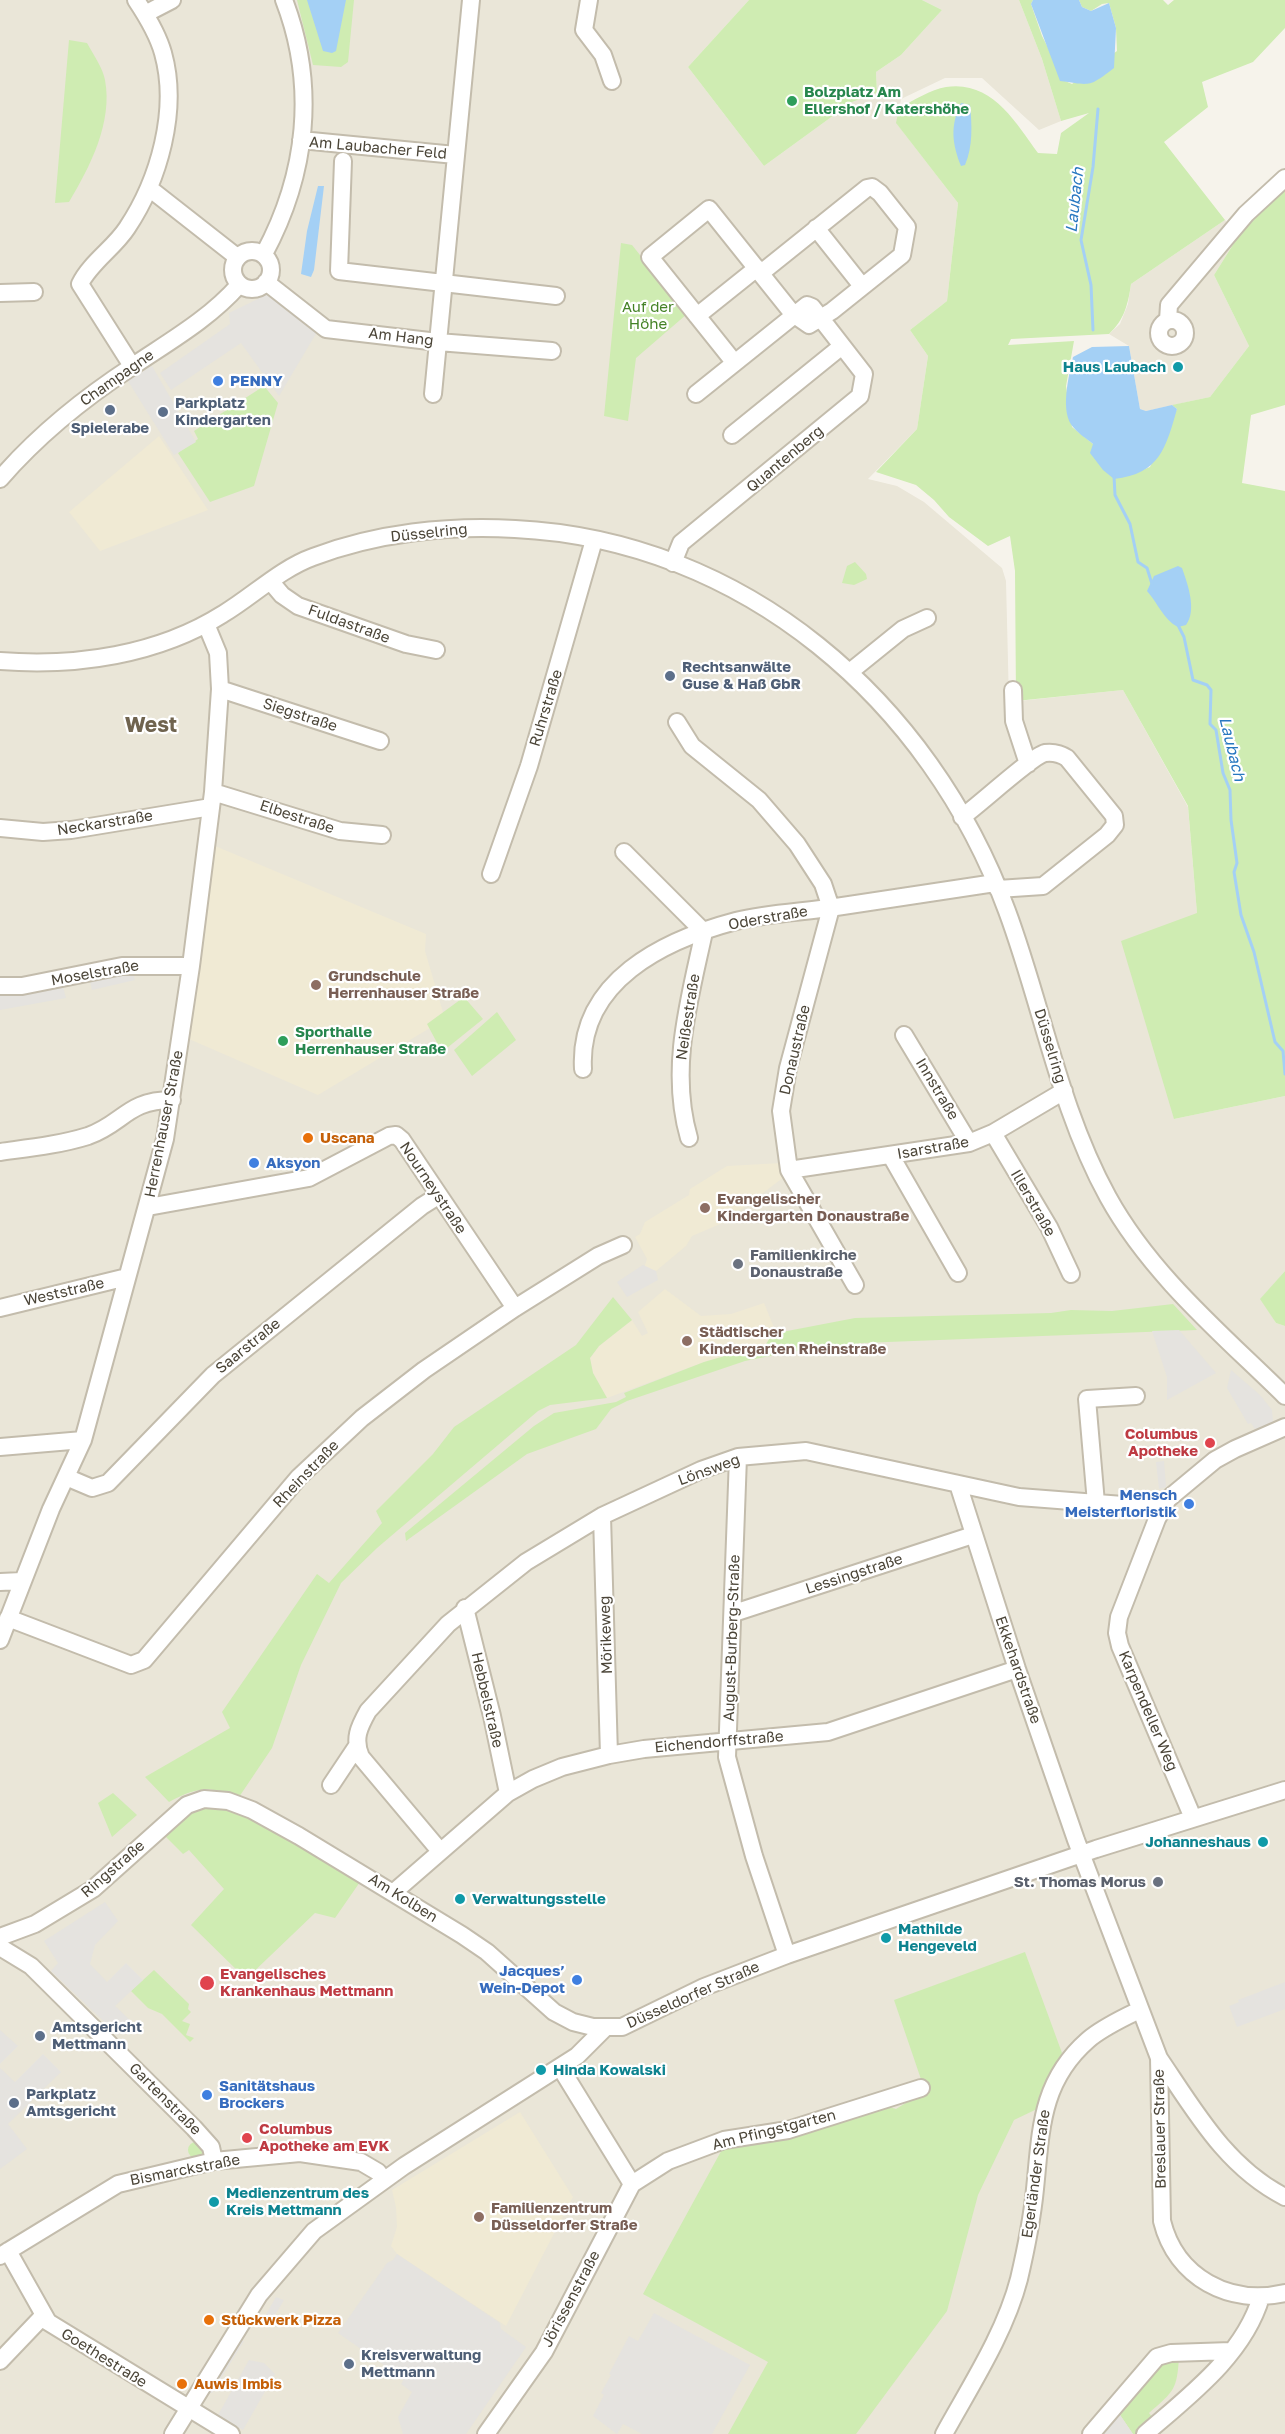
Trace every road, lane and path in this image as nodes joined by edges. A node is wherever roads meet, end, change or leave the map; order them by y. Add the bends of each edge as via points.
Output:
1 (172, 0) edge
2 (284, 0) edge
3 (471, 0) edge
4 (589, 0) edge
5 (140, 7) edge
6 (612, 81) dead end
7 (302, 140) junction
8 (455, 155) junction
9 (343, 161) dead end
10 (1285, 178) edge
11 (148, 188) junction
12 (816, 228) junction
13 (264, 254) junction
14 (237, 257) junction
15 (759, 271) junction
16 (266, 282) junction
17 (443, 282) junction
18 (239, 285) junction
19 (862, 286) junction
20 (34, 292) dead end
21 (0, 293) edge
22 (556, 296) dead end
23 (793, 314) junction
24 (697, 316) junction
25 (821, 319) junction
26 (1168, 320) dead end
27 (438, 342) junction
28 (842, 346) junction
29 (552, 351) dead end
30 (734, 362) junction
31 (132, 366) junction
32 (433, 394) dead end
33 (696, 394) dead end
34 (732, 435) dead end
35 (0, 479) edge
36 (594, 540) junction
37 (673, 563) junction
38 (271, 582) junction
39 (927, 618) dead end
40 (207, 624) junction
41 (436, 650) dead end
42 (0, 660) edge
43 (851, 671) junction
44 (220, 688) junction
45 (1013, 690) dead end
46 (677, 722) dead end
47 (380, 741) dead end
48 (1028, 764) junction
49 (212, 799) junction
50 (962, 818) junction
51 (0, 828) edge
52 (382, 835) dead end
53 (624, 852) dead end
54 (491, 874) dead end
55 (996, 886) junction
56 (831, 908) junction
57 (704, 932) junction
58 (191, 966) junction
59 (0, 986) edge
60 (904, 1035) dead end
61 (583, 1069) dead end
62 (1064, 1090) junction
63 (172, 1100) junction
64 (993, 1133) junction
65 (689, 1138) dead end
66 (969, 1143) junction
67 (0, 1152) edge
68 (891, 1156) junction
69 (789, 1170) junction
70 (438, 1196) junction
71 (148, 1207) junction
72 (623, 1245) dead end
73 (958, 1273) dead end
74 (1071, 1274) dead end
75 (127, 1277) junction
76 (855, 1285) dead end
77 (0, 1308) edge
78 (515, 1308) junction
79 (1136, 1396) dead end
80 (1285, 1396) edge
81 (1285, 1427) edge
82 (83, 1440) junction
83 (0, 1447) edge
84 (738, 1456) junction
85 (66, 1477) junction
86 (958, 1484) junction
87 (1096, 1503) junction
88 (1162, 1508) junction
89 (602, 1516) junction
90 (973, 1535) junction
91 (22, 1581) junction
92 (0, 1582) edge
93 (465, 1608) junction
94 (734, 1614) junction
95 (8, 1618) junction
96 (0, 1640) edge
97 (1017, 1669) junction
98 (728, 1740) junction
99 (357, 1746) junction
100 (609, 1755) junction
101 (331, 1785) dead end
102 (1285, 1790) edge
103 (508, 1793) junction
104 (187, 1805) joint
105 (1193, 1818) junction
106 (440, 1851) junction
107 (1081, 1854) junction
108 (394, 1892) junction
109 (9, 1933) edge
110 (0, 1947) edge
111 (787, 1955) junction
112 (31, 1966) junction
113 (1139, 2010) junction
114 (604, 2029) junction
115 (1159, 2058) junction
116 (560, 2067) junction
117 (921, 2088) dead end
118 (214, 2161) junction
119 (384, 2180) junction
120 (632, 2184) junction
121 (1285, 2197) edge
122 (4, 2253) edge
123 (1285, 2293) edge
124 (1261, 2297) junction
125 (43, 2316) junction
126 (1231, 2351) junction
127 (0, 2361) edge
128 (188, 2409) junction
129 (173, 2434) edge
130 (231, 2434) edge
131 (486, 2434) edge
132 (944, 2434) edge
133 (1091, 2434) edge
134 (1145, 2434) edge

1 - 5 street
2 - 7 street via 301,70
3 - 8 street, Am Laubacher Feld
4 - 6 street via 584,30 603,55
5 - 11 street via 163,52 169,93 167,128
7 - 8 street, Am Laubacher Feld
7 - 13 street via 289,202
8 - 17 street, Am Laubacher Feld
9 - 17 street, Am Laubacher Feld via 339,271
10 - 26 street via 1246,214 1169,305
11 - 14 street
11 - 31 street via 117,243 80,284
12 - 15 street
12 - 19 street
12 - 19 street via 872,187 907,227 902,255
13 - 14 street via 252,250
13 - 16 street via 271,267
14 - 18 street via 232,270
15 - 23 street
15 - 24 street
15 - 24 street via 709,209 650,257
16 - 18 street via 250,289
16 - 27 street, Am Hang via 326,329
17 - 22 street
17 - 27 street, Am Laubacher Feld
18 - 31 street, Champagne via 206,316
19 - 25 street
20 - 21 street
23 - 25 street via 807,305
23 - 30 street
24 - 30 street
25 - 28 street, Quantenberg
27 - 29 street, Am Hang
27 - 32 street, Am Laubacher Feld
28 - 34 street
28 - 37 street, Quantenberg via 864,374 860,396 681,543
30 - 33 street
31 - 35 street, Champagne via 60,420
36 - 37 street, Düsselring
36 - 38 street, Düsselring via 520,529 449,529 401,535 315,556
36 - 54 street, Ruhrstraße via 529,766
37 - 43 street, Düsselring via 764,607
38 - 40 street, Düsselring
38 - 41 street, Fuldastraße via 298,606 406,644
39 - 43 street via 903,629
40 - 42 street, Düsselring via 134,651 73,660
40 - 44 street, Herrenhauser Straße via 219,653
43 - 50 street, Düsselring via 892,714
44 - 47 street, Siegstraße
44 - 49 street, Herrenhauser Straße
45 - 48 street via 1014,721
46 - 56 street via 692,746 759,800 797,844 823,884
48 - 50 street
48 - 55 street via 1046,753 1067,758 1114,816 1115,825 1043,886
49 - 51 street, Neckarstraße via 71,830
49 - 52 street, Elbestraße via 340,831
49 - 58 street, Herrenhauser Straße
50 - 55 street, Düsselring
53 - 57 street
55 - 56 street, Oderstraße
55 - 62 street, Düsselring via 1032,984
56 - 57 street, Oderstraße via 738,921
56 - 69 street, Donaustraße via 788,1068 781,1111
57 - 61 street, Oderstraße via 677,939 631,966 601,999 590,1020 582,1051
57 - 65 street, Neißestraße via 681,1044 679,1091
58 - 59 street, Moselstraße via 122,966 22,986
58 - 63 street, Herrenhauser Straße
60 - 66 street, Innstraße
62 - 64 street, Isarstraße
62 - 80 street, Düsselring via 1088,1158 1110,1200 1150,1260
63 - 67 street via 139,1104 89,1135
63 - 71 street, Herrenhauser Straße
64 - 66 street, Isarstraße
64 - 74 street, Illerstraße
66 - 68 street, Isarstraße
68 - 69 street, Isarstraße
68 - 73 street
69 - 76 street, Donaustraße
70 - 71 street, Nourneystraße via 402,1140 389,1136 309,1178
70 - 78 street, Nourneystraße
70 - 85 street, Saarstraße via 213,1375 108,1483 92,1488
71 - 75 street, Herrenhauser Straße
72 - 78 street, Rheinstraße via 598,1256
75 - 77 street, Weststraße
75 - 82 street, Herrenhauser Straße
78 - 95 street, Rheinstraße via 405,1384 307,1469 144,1660 131,1665
79 - 87 street via 1087,1399
81 - 88 street, Karpendeller Weg via 1215,1460 1172,1494
82 - 83 street
82 - 85 street, Herrenhauser Straße
84 - 86 street, Lönsweg via 806,1451
84 - 89 street, Lönsweg
84 - 94 street, August-Burberg-Straße
85 - 91 street, Herrenhauser Straße
86 - 87 street, Lönsweg via 1019,1497
86 - 90 street, Ekkehardstraße
87 - 88 street, Lönsweg
88 - 105 street, Karpendeller Weg via 1119,1617 1118,1637
89 - 93 street, Lönsweg via 525,1562
89 - 100 street, Mörikeweg
90 - 94 street, Lessingstraße
90 - 97 street, Ekkehardstraße
91 - 92 street
91 - 95 street, Herrenhauser Straße
93 - 99 street, Lönsweg via 368,1711 357,1733
93 - 103 street, Hebbelstraße
94 - 98 street, August-Burberg-Straße
95 - 96 street, Herrenhauser Straße
97 - 98 street, Eichendorffstraße via 839,1730
97 - 107 street, Ekkehardstraße
98 - 100 street, Eichendorffstraße
98 - 111 street, August-Burberg-Straße via 727,1757 745,1823
99 - 101 street, Lönsweg
99 - 106 street via 366,1764
100 - 103 street, Eichendorffstraße via 552,1771
102 - 105 street, Düsseldorfer Straße
103 - 106 street, Eichendorffstraße
104 - 108 street, Am Kolben via 204,1798 241,1806
104 - 109 street, Ringstraße via 93,1889
105 - 107 street, Düsseldorfer Straße
106 - 108 street
107 - 111 street, Düsseldorfer Straße
107 - 113 street, Breslauer Straße
108 - 114 street, Am Kolben via 487,1952 554,2012 573,2022
109 - 112 street, Gartenstraße
110 - 112 street, Gartenstraße
111 - 114 street, Düsseldorfer Straße via 704,1988 639,2021
112 - 118 street, Gartenstraße via 208,2142
113 - 115 street, Breslauer Straße
113 - 132 street, Egerländer Straße via 1100,2031 1073,2056 1054,2085 1040,2124 1032,2216 1018,2280 1000,2326
114 - 116 street via 587,2048
115 - 121 street via 1228,2155
115 - 124 street, Breslauer Straße via 1162,2221 1167,2238 1185,2267 1201,2280 1224,2291
116 - 119 street
116 - 120 street
117 - 120 street, Am Pfingstgarten via 788,2130 724,2140 668,2160
118 - 119 street, Bismarckstraße via 300,2153 361,2162
118 - 122 street, Bismarckstraße via 118,2184
119 - 128 street via 324,2222 295,2251 236,2330
120 - 131 street, Jörissenstraße via 544,2352
122 - 125 street, Goethestraße
123 - 124 street, Breslauer Straße
124 - 126 street via 1251,2322
125 - 127 street
125 - 128 street, Goethestraße via 54,2327
126 - 133 street via 1157,2357
126 - 134 street
128 - 129 street
128 - 130 street, Goethestraße

